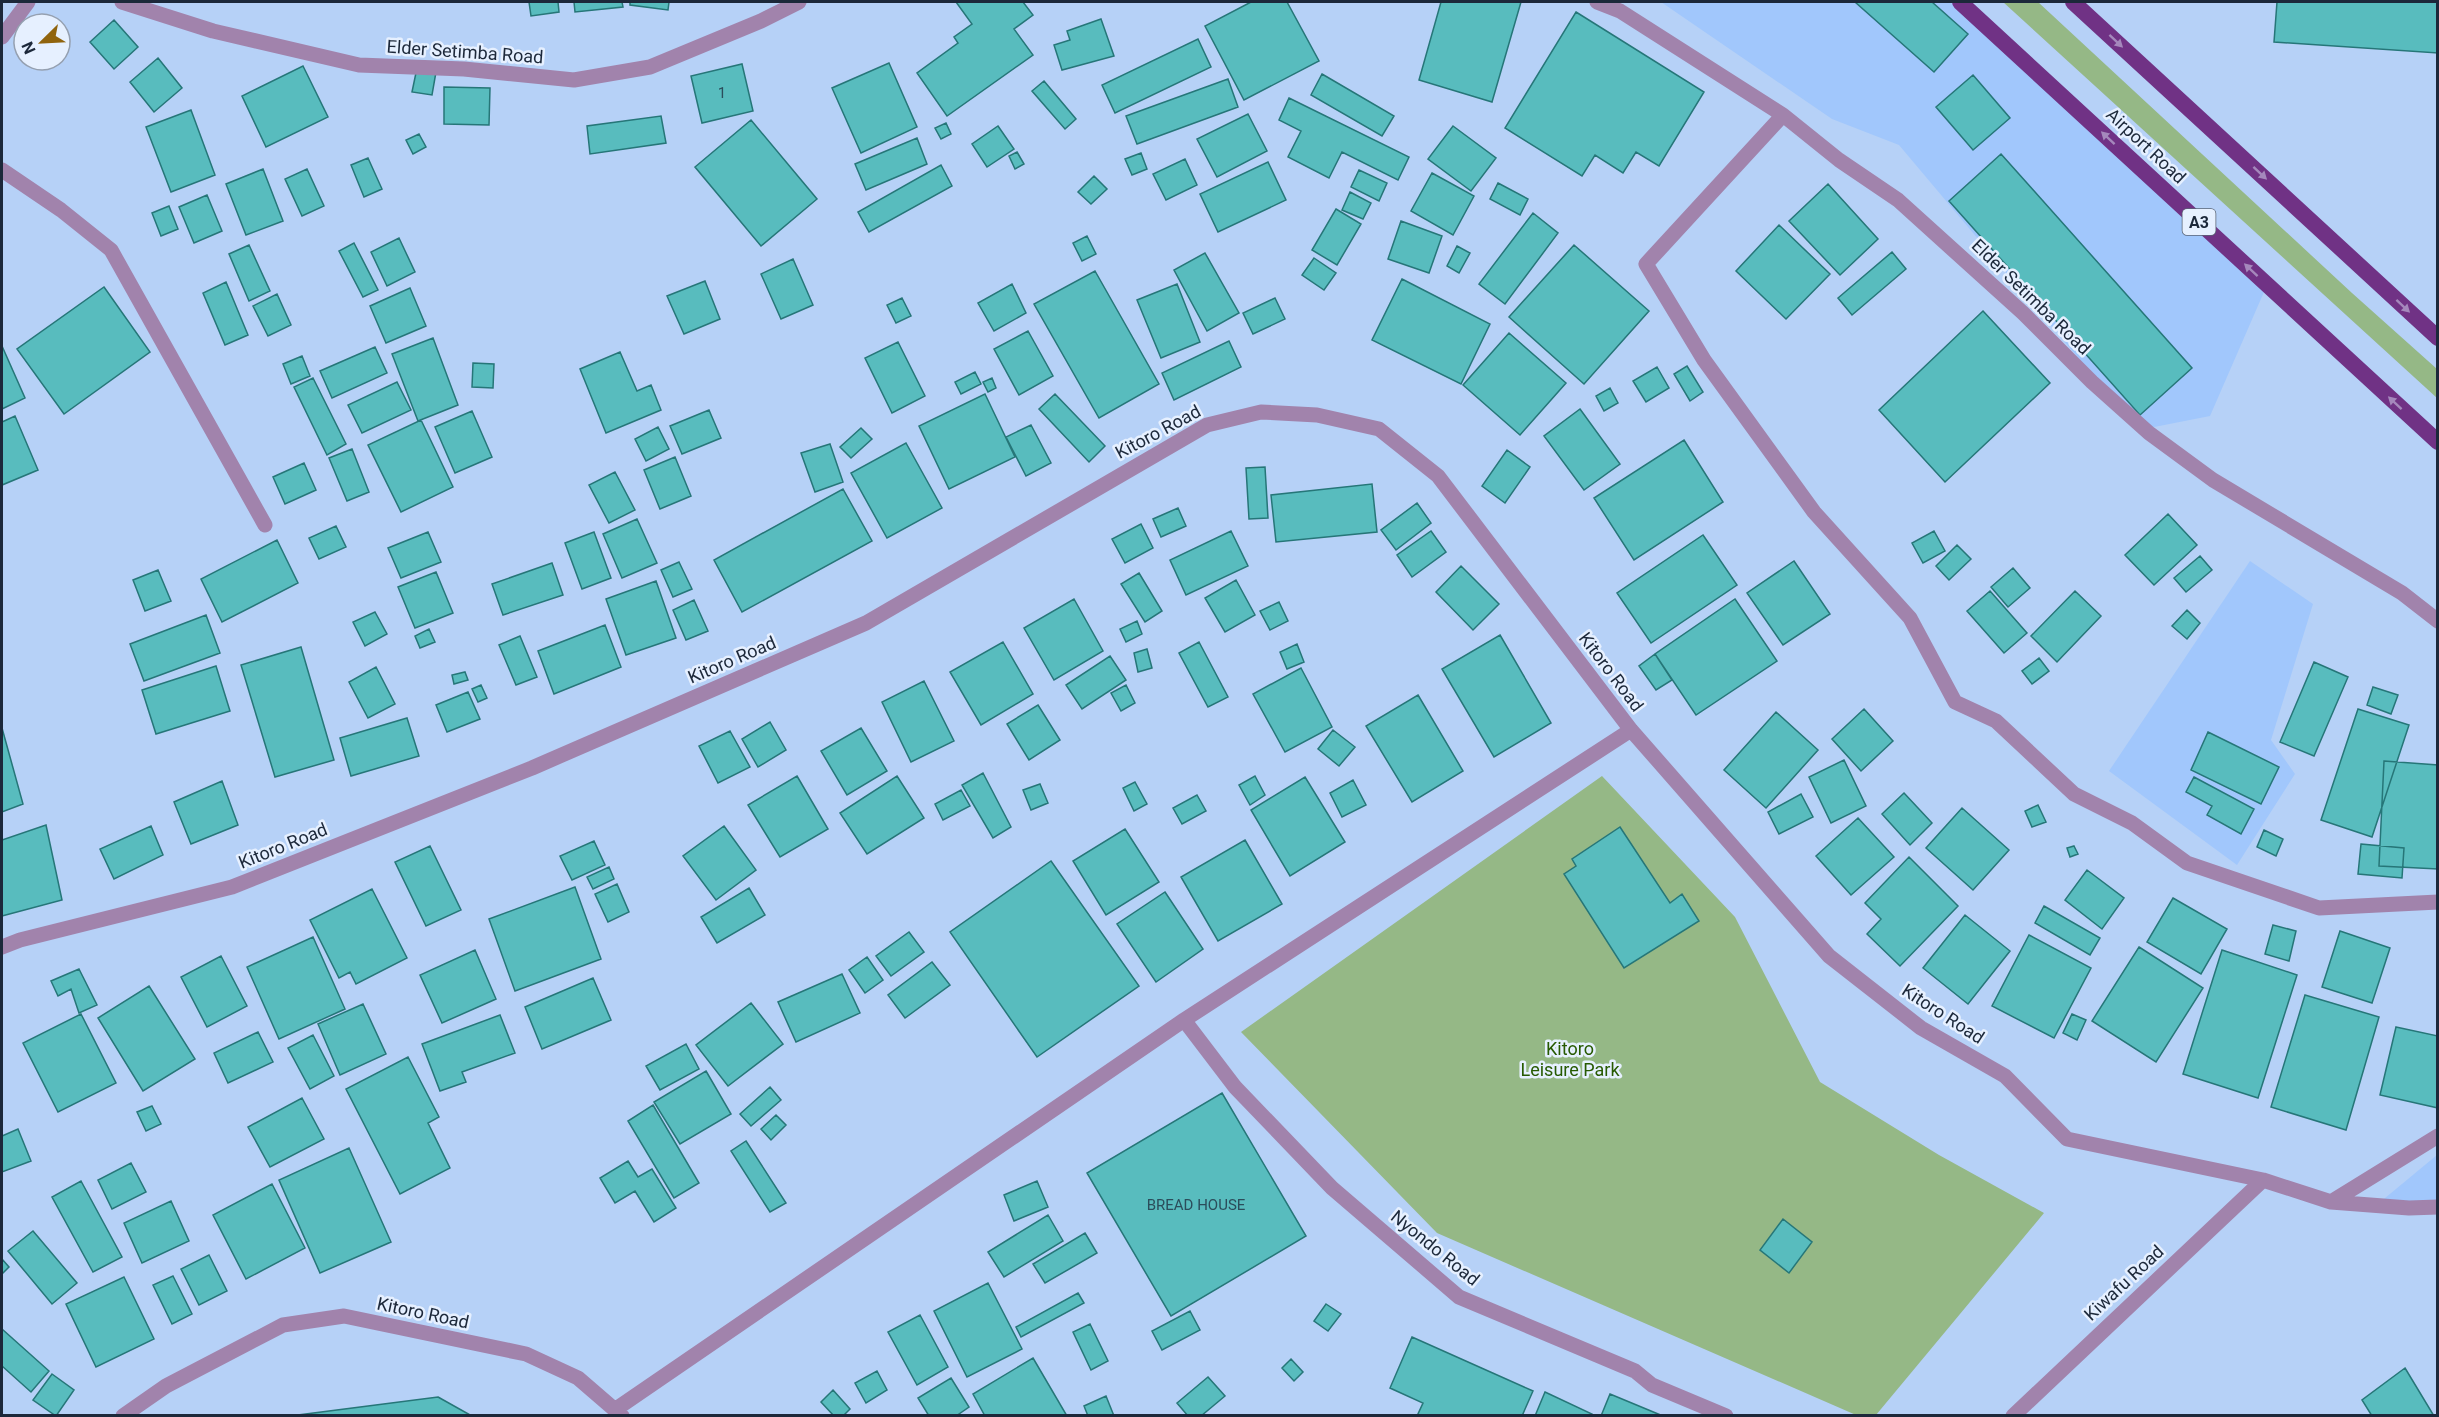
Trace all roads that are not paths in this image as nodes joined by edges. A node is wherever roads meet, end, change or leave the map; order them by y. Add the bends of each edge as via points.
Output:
1 (28, 2) edge
2 (122, 2) edge
3 (799, 2) edge
4 (1597, 2) edge
5 (1960, 2) edge
6 (2073, 2) edge
7 (2, 37) edge
8 (1783, 116) junction
9 (2, 170) edge
10 (2438, 338) edge
11 (2438, 442) edge
12 (265, 525) dead end
13 (2438, 621) edge
14 (1631, 729) junction
15 (2438, 902) edge
16 (2, 947) edge
17 (1184, 1020) junction
18 (2438, 1136) edge
19 (2263, 1180) junction
20 (2331, 1202) junction
21 (2438, 1207) edge
22 (619, 1412) edge
23 (123, 1416) edge
24 (1726, 1416) edge
25 (2013, 1416) edge

1 - 7 street
2 - 3 street, Elder Setimba Road via 213,32 359,65 464,69 573,80 650,67
4 - 8 street, Elder Setimba Road via 1620,11
11 -> 5 highway, Airport Road / A3
6 -> 10 highway
8 - 13 street, Elder Setimba Road via 1898,200 2149,433 2213,480 2402,593
8 - 15 street via 1647,264 1704,360 1814,512 1910,618 1955,702 1996,721 2074,794 2132,823 2187,864 2319,908
9 - 12 street via 111,250
14 - 16 street, Kitoro Road via 1438,476 1379,429 1317,415 1262,412 1207,425 866,623 532,768 232,887
14 - 17 street
14 - 19 street, Kitoro Road via 1829,956 1922,1028 2005,1076 2067,1139
17 - 22 street
17 - 24 street, Nyondo Road via 1235,1087 1332,1188 1459,1297 1635,1371 1652,1385
18 - 20 street
19 - 20 street, Kitoro Road
19 - 25 street, Kiwafu Road
20 - 21 street, Kitoro Road
22 - 23 street, Kitoro Road via 578,1378 526,1354 344,1316 283,1325 165,1386

